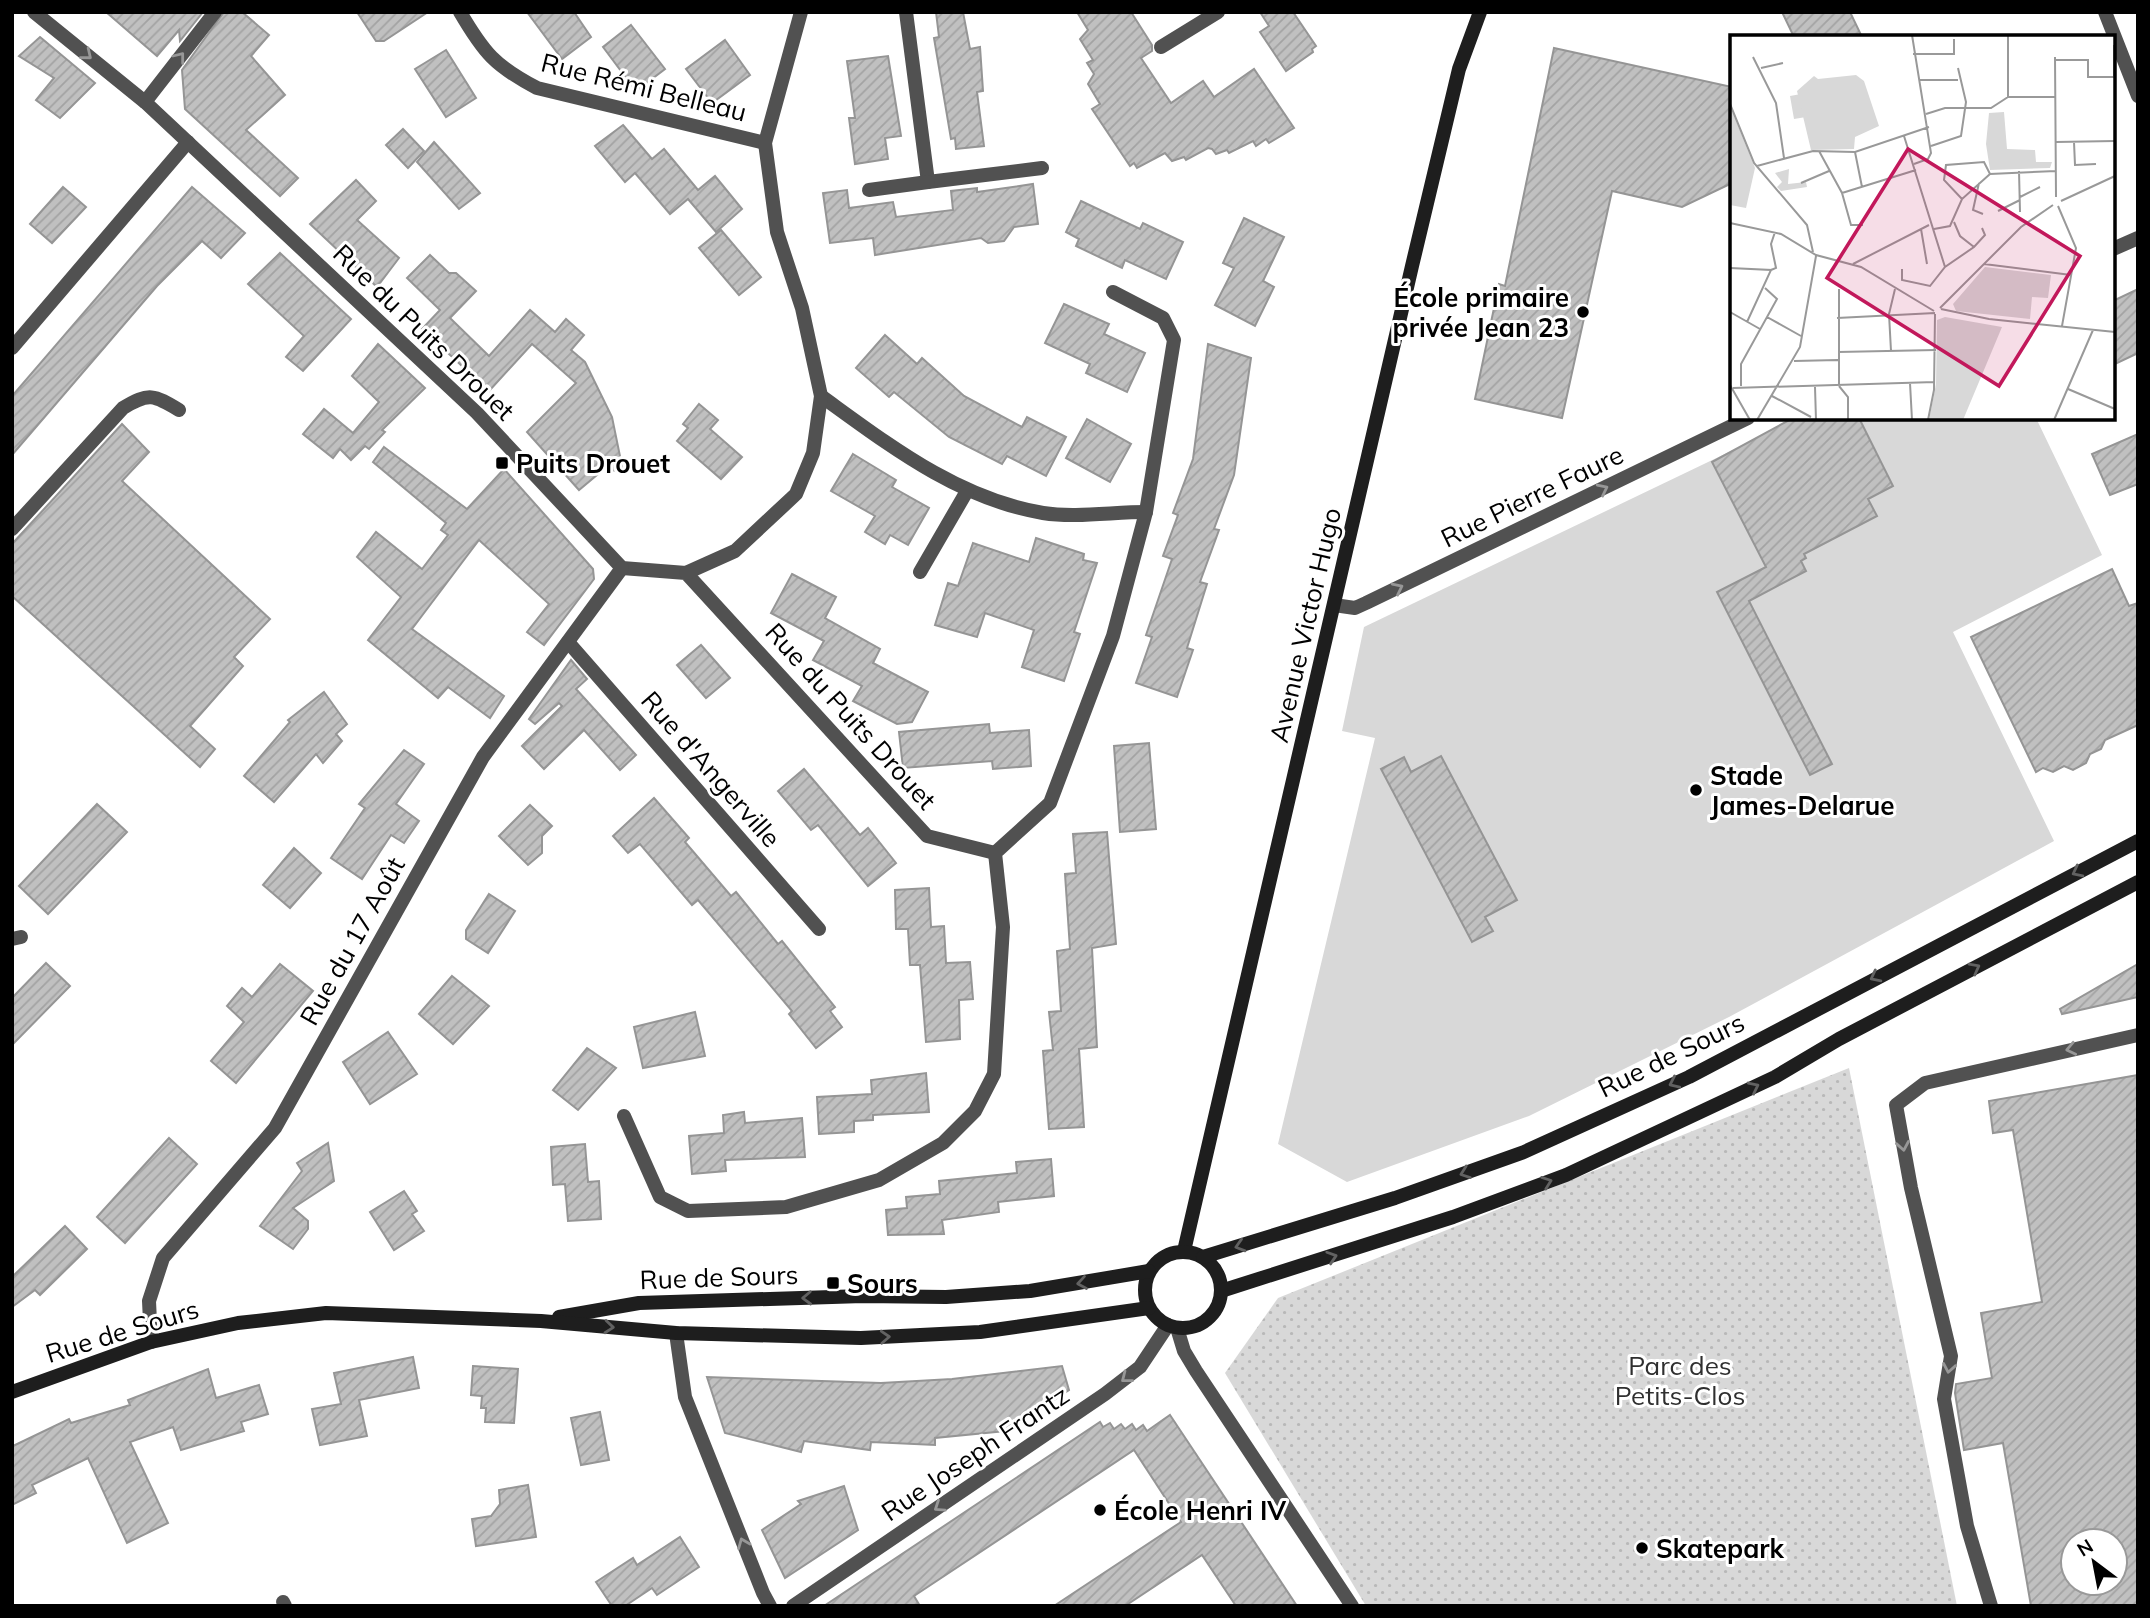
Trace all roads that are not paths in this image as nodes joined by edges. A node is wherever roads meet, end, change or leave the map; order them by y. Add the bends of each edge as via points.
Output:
1 (34, 12) edge
2 (215, 12) edge
3 (460, 12) edge
4 (801, 12) edge
5 (906, 12) edge
6 (1218, 12) edge
7 (1480, 12) edge
8 (2105, 12) edge
9 (2114, 35) edge
10 (2115, 37) edge
11 (1161, 47) dead end
12 (2138, 96) edge
13 (145, 102) junction
14 (188, 142) junction
15 (765, 143) junction
16 (1042, 168) dead end
17 (928, 182) junction
18 (869, 190) dead end
19 (2138, 238) edge
20 (2115, 248) edge
21 (1113, 292) dead end
22 (12, 348) edge
23 (821, 396) junction
24 (179, 410) dead end
25 (1744, 420) edge
26 (967, 491) junction
27 (1146, 512) junction
28 (12, 528) edge
29 (622, 568) junction
30 (920, 572) dead end
31 (686, 573) junction
32 (1334, 605) junction
33 (568, 642) junction
34 (2138, 841) edge
35 (995, 853) junction
36 (2138, 882) edge
37 (818, 929) dead end
38 (2138, 1035) edge
39 (624, 1116) dead end
40 (1184, 1251) junction
41 (1203, 1257) junction
42 (1150, 1271) junction
43 (1221, 1291) junction
44 (1149, 1308) junction
45 (541, 1321) junction
46 (1172, 1326) junction
47 (676, 1333) junction
48 (151, 1342) junction
49 (12, 1392) edge
50 (770, 1606) edge
51 (793, 1606) edge
52 (1352, 1606) edge
53 (1991, 1606) edge

1 -> 13 street, Rue du Puits Drouet
13 -> 2 street
3 - 15 street, Rue Rémi Belleau via 480,47 504,71 537,88
4 - 15 street
5 - 17 street
6 - 11 street
7 - 32 main road, Avenue Victor Hugo via 1459,69
8 - 9 street
10 - 12 street
13 - 14 street, Rue du Puits Drouet
14 - 22 street
14 - 29 street, Rue du Puits Drouet via 477,413
15 - 23 street via 777,232 802,308
16 - 17 street
17 - 18 street
19 - 20 street
21 - 27 street via 1163,318 1174,340
23 - 26 street via 905,456
23 - 31 street via 813,453 796,494 735,551
24 - 28 street via 157,397 142,397 123,408
32 -> 25 street, Rue Pierre Faure via 1355,608
26 - 27 street via 1044,513
26 - 30 street
27 - 35 street via 1112,636 1050,803
29 - 31 street
29 - 33 street, Rue du 17 Août
31 - 35 street, Rue du Puits Drouet via 927,836
32 - 40 main road, Avenue Victor Hugo
33 - 37 street, Rue d'Angerville
33 - 48 street, Rue du 17 Août via 483,757 275,1128 163,1258 149,1301
34 -> 41 main road, Rue de Sours via 1689,1076 1524,1152 1395,1198
35 - 39 street via 1003,927 994,1074 975,1111 943,1143 878,1180 786,1207 688,1211 660,1196
43 -> 36 main road via 1453,1217 1566,1175 1775,1077
38 -> 53 street via 1925,1083 1896,1105 1951,1356 1944,1399 1967,1526
40 - 41 main road
40 - 42 main road via 1164,1256
41 - 43 main road via 1217,1271
42 - 44 main road via 1145,1290
42 -> 45 main road, Rue de Sours via 1030,1292 639,1303
43 - 46 main road via 1212,1315 1202,1323
44 - 46 main road
47 -> 44 main road, Rue de Sours via 861,1338 967,1333
45 -> 47 main road, Rue de Sours
45 - 48 main road, Rue de Sours via 326,1313 237,1323
46 -> 51 street, Rue Joseph Frantz via 1140,1367 1105,1394
46 - 52 street via 1196,1371
50 -> 47 street via 685,1397
48 - 49 main road, Rue de Sours

